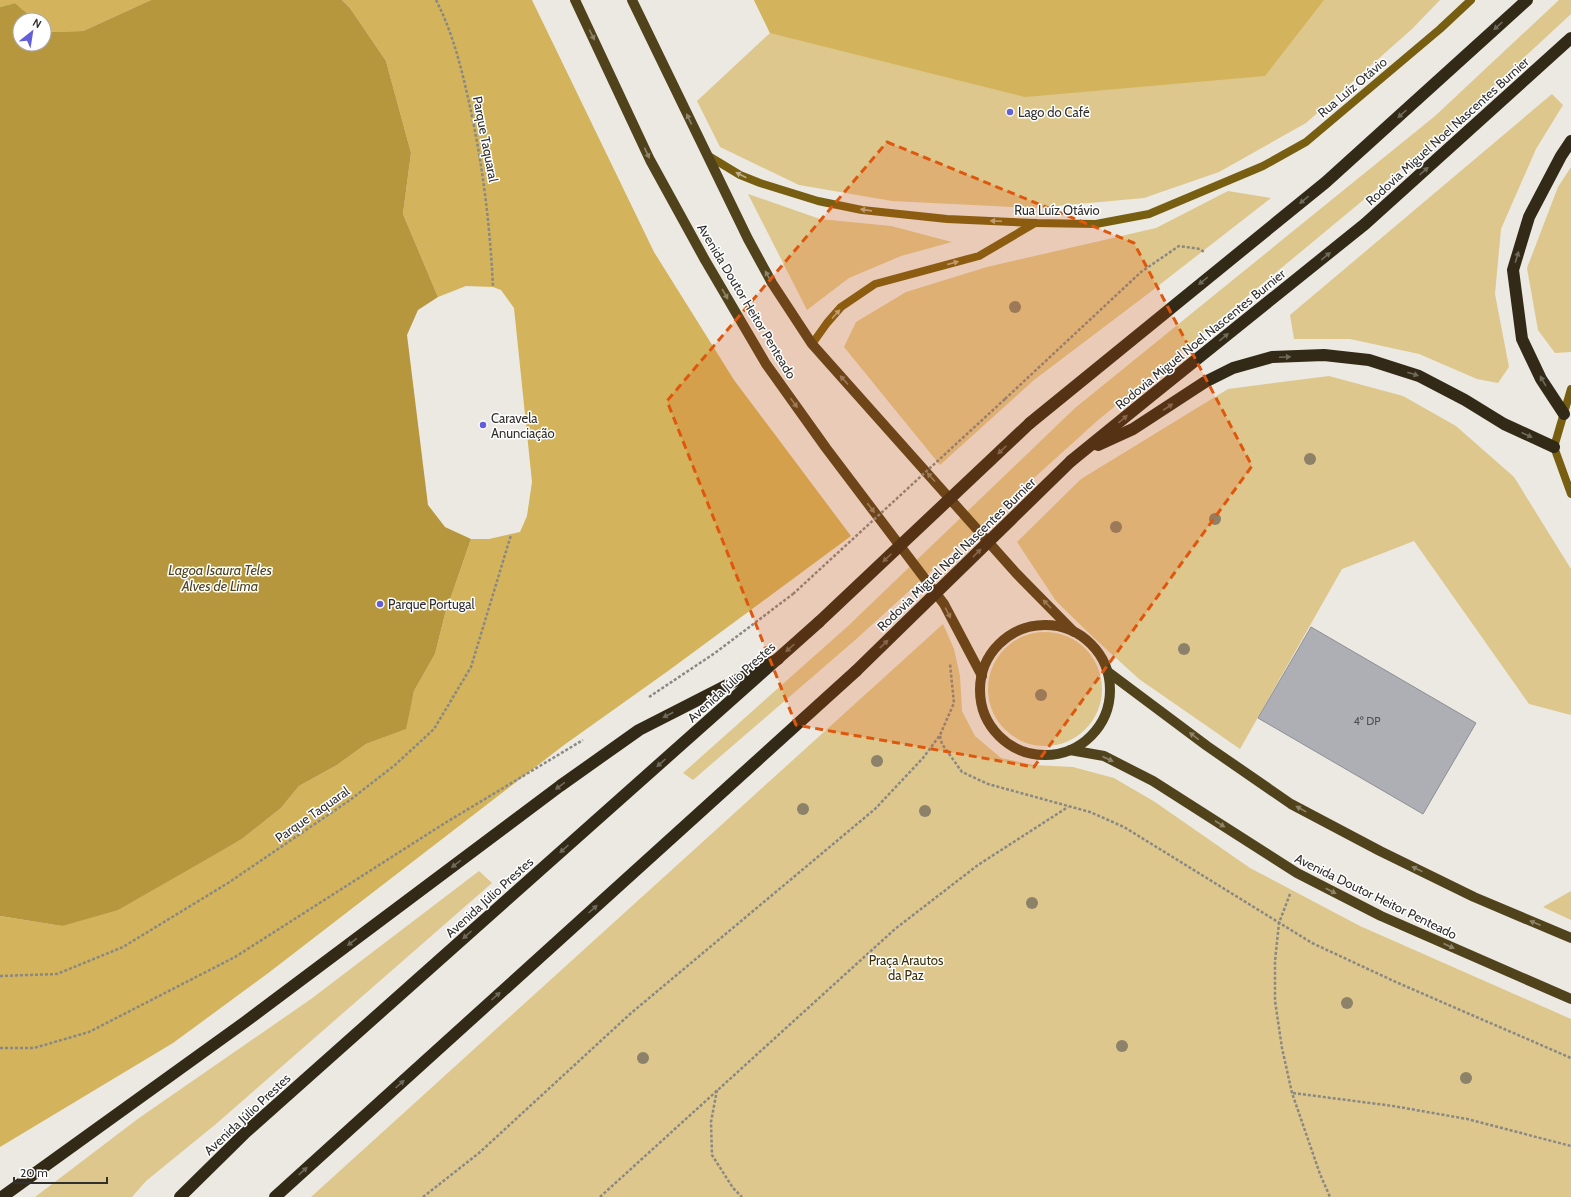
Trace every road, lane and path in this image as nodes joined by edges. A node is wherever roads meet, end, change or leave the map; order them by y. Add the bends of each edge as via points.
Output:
1 (436, 0) edge
2 (575, 0) edge
3 (632, 0) edge
4 (1472, 0) edge
5 (1527, 0) edge
6 (1571, 38) edge
7 (1571, 141) edge
8 (706, 154) junction
9 (1034, 223) junction
10 (1221, 267) junction
11 (493, 287) dead end
12 (812, 344) junction
13 (1571, 390) edge
14 (1564, 414) junction
15 (1554, 447) junction
16 (1084, 452) junction
17 (1571, 494) edge
18 (511, 535) dead end
19 (1074, 632) junction
20 (778, 659) junction
21 (950, 662) dead end
22 (1108, 672) junction
23 (982, 676) junction
24 (643, 702) dead end
25 (940, 735) junction
26 (584, 739) dead end
27 (1070, 750) junction
28 (1068, 807) junction
29 (1297, 873) junction
30 (1279, 923) junction
31 (1571, 938) edge
32 (0, 976) edge
33 (1571, 999) edge
34 (0, 1048) edge
35 (1571, 1058) edge
36 (717, 1090) junction
37 (1292, 1093) junction
38 (1571, 1146) edge
39 (2, 1197) edge
40 (180, 1197) edge
41 (274, 1197) edge
42 (423, 1197) edge
43 (600, 1197) edge
44 (742, 1197) edge
45 (1330, 1197) edge

1 - 11 path, Parque Taquaral via 458,55 477,139 484,180
2 -> 23 main road, Avenida Doutor Heitor Penteado via 650,160 766,364 944,604
8 -> 3 main road
4 - 9 street, Rua Luíz Otávio via 1306,142 1263,166 1149,214 1096,224
5 -> 10 highway via 1326,182
16 -> 6 highway, Rodovia Miguel Noel Nascentes Burnier via 1365,224
14 -> 7 highway via 1541,379 1522,339 1513,270 1529,217
9 -> 8 street, Rua Luíz Otávio via 914,216 862,210 818,201 746,178
12 -> 8 main road via 769,277
12 -> 9 street via 841,307 875,284 979,256
10 -> 20 highway, Avenida Júlio Prestes, bridge via 1030,423
10 - 24 path, bridge via 1200,249 1179,246 1141,272 793,594 715,653
19 -> 12 main road via 1016,573
13 - 14 street
14 - 15 street
16 -> 15 highway via 1133,429 1205,382 1233,368 1272,358 1324,355 1369,360 1419,376 1504,424
15 - 17 street
41 -> 16 highway, Rodovia Miguel Noel Nascentes Burnier, bridge via 856,671
18 - 32 path, Parque Taquaral via 471,667 434,729 395,765 350,800 228,883 123,947 57,974
19 - 22 main road via 1086,639 1100,654
19 - 23 main road via 1045,624 1023,629 999,644 990,656
20 -> 39 highway via 639,730 560,786 245,1022
20 -> 40 highway, Avenida Júlio Prestes via 246,1132
21 - 25 path via 954,703
22 - 27 main road via 1111,690 1108,710 1100,727 1086,741
31 -> 22 main road via 1474,897 1292,804 1207,746
23 - 27 main road via 980,696 985,715 996,732 1006,741 1030,753 1050,755
25 - 28 path via 942,744 962,772 988,784
25 - 42 path via 923,758 875,810 630,1014 479,1153
26 - 34 path via 445,823 235,957 89,1032 34,1048
27 -> 29 main road, Avenida Doutor Heitor Penteado via 1104,756 1153,781
28 - 30 path via 1090,812 1124,827
28 - 36 path via 978,865 895,929
29 - 30 path
29 -> 33 main road, Avenida Doutor Heitor Penteado via 1381,916
30 - 35 path via 1312,943 1398,984
30 - 37 path via 1275,961 1275,1001
36 - 43 path
36 - 44 path via 711,1122 712,1155 733,1188
37 - 38 path via 1468,1119
37 - 45 path

